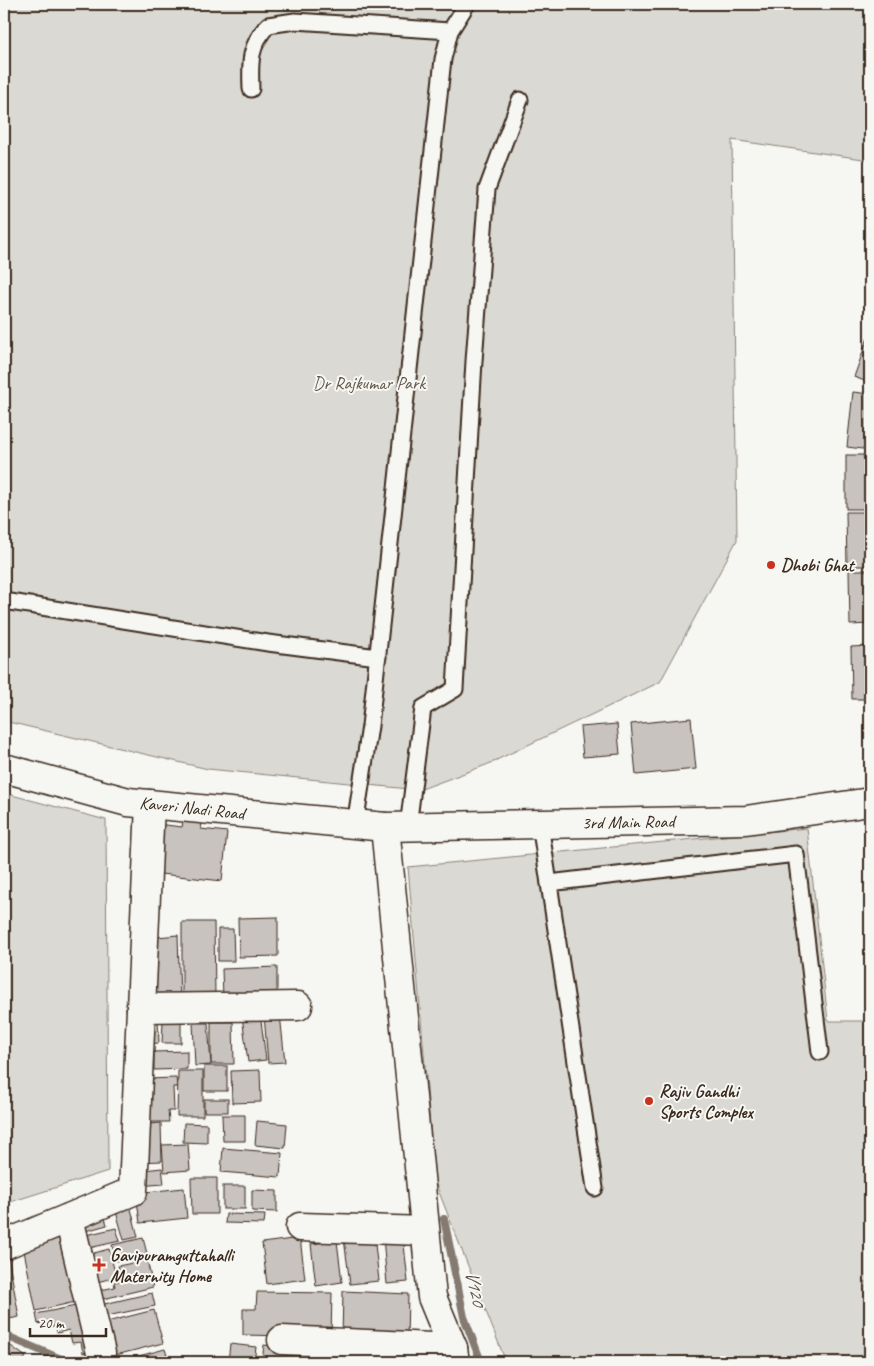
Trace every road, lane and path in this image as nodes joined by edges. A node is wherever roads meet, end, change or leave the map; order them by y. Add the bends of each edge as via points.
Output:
1 (467, 4) edge
2 (450, 31) junction
3 (251, 89) dead end
4 (520, 100) dead end
5 (4, 602) edge
6 (378, 657) junction
7 (4, 768) edge
8 (870, 802) edge
9 (150, 804) junction
10 (355, 824) junction
11 (540, 824) junction
12 (397, 827) junction
13 (549, 883) junction
14 (298, 1006) dead end
15 (140, 1008) junction
16 (820, 1052) dead end
17 (596, 1188) dead end
18 (68, 1218) junction
19 (300, 1227) dead end
20 (426, 1231) junction
21 (4, 1245) edge
22 (282, 1340) dead end
23 (101, 1353) dead end
24 (454, 1355) edge

1 - 2 lane
2 - 3 lane via 295,21 268,25 252,50
2 - 6 lane via 443,59
4 - 12 lane via 487,189 455,690 423,708
5 - 6 lane
6 - 10 lane
7 - 9 street, Kaveri Nadi Road via 128,802
8 - 11 street, 3rd Main Road via 746,820
9 - 10 street, Kaveri Nadi Road
9 - 15 street
10 - 12 street, Kaveri Nadi Road
11 - 12 street, 3rd Main Road
11 - 13 lane
12 - 20 street
13 - 16 lane via 796,854
13 - 17 lane
14 - 15 street
15 - 18 street via 133,1191
18 - 21 street
18 - 23 street
19 - 20 street
20 - 24 street via 432,1297
22 - 24 street

